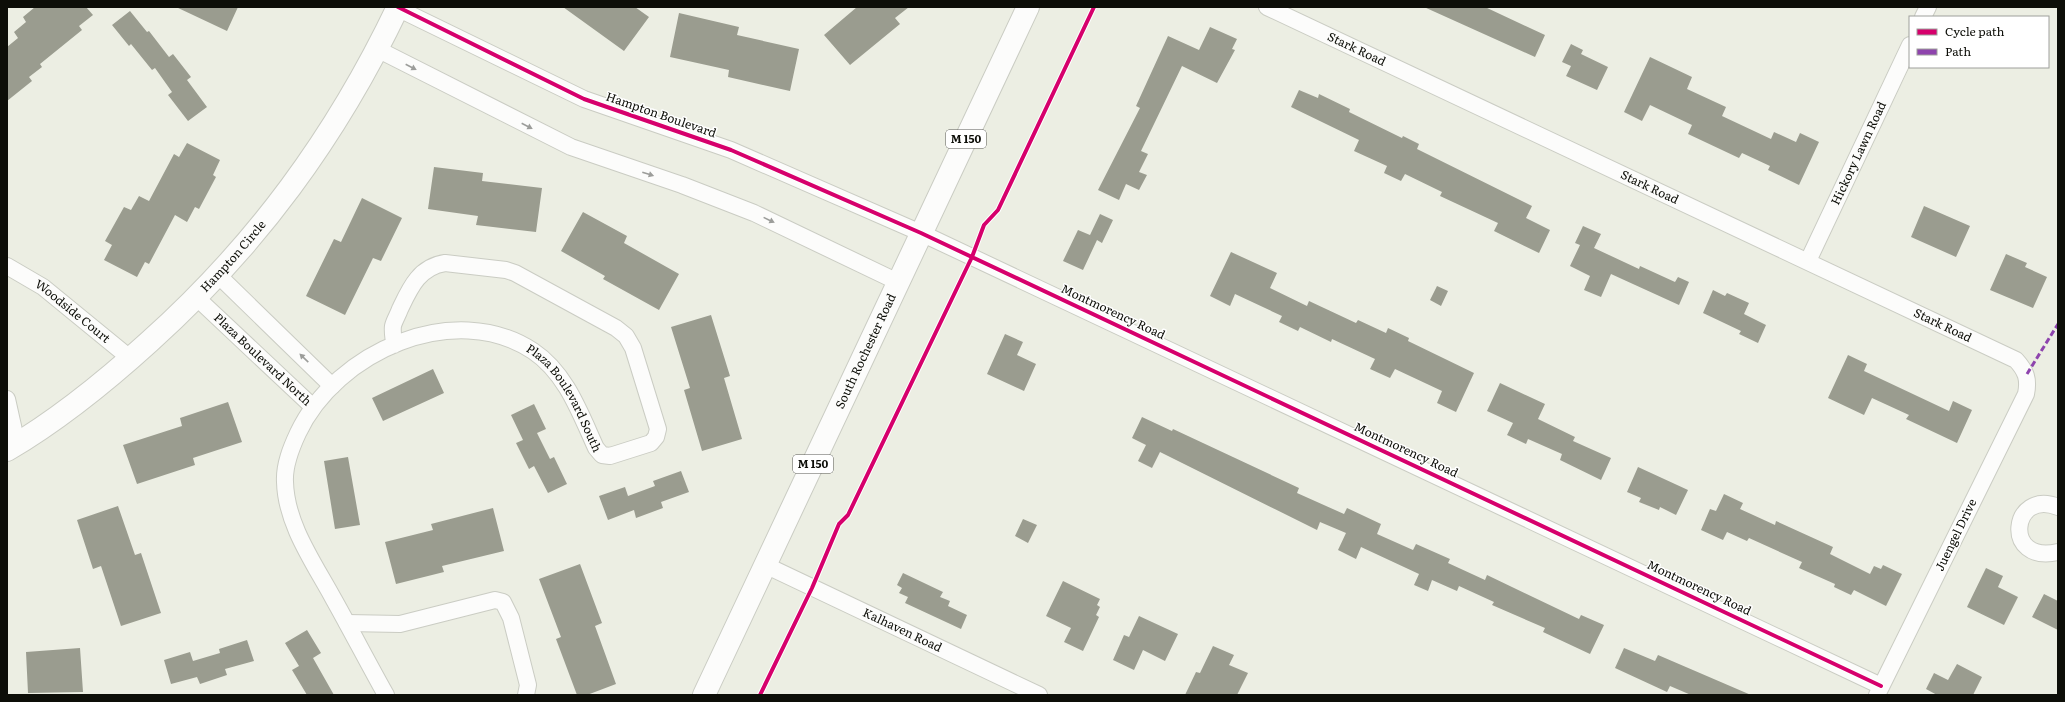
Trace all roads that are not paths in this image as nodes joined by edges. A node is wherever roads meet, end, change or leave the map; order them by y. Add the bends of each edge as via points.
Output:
1 (398, 7) edge
2 (1028, 7) edge
3 (1267, 7) edge
4 (1928, 7) edge
5 (1924, 16) edge
6 (1909, 47) edge
7 (377, 49) junction
8 (921, 233) junction
9 (1808, 261) junction
10 (8, 269) edge
11 (219, 276) junction
12 (898, 282) junction
13 (197, 298) junction
14 (394, 345) junction
15 (131, 359) junction
16 (2027, 374) joint
17 (332, 386) junction
18 (7, 399) edge
19 (313, 407) junction
20 (12, 447) edge
21 (2058, 507) edge
22 (2058, 552) edge
23 (765, 566) junction
24 (347, 623) junction
25 (1879, 690) edge
26 (386, 695) edge
27 (526, 695) edge
28 (704, 695) edge
29 (1039, 695) edge

1 - 7 main road, Hampton Circle
1 - 8 street, Hampton Boulevard via 584,99 738,153
2 - 8 main road, South Rochester Road / M 150
3 - 9 street, Stark Road
4 - 5 street
6 - 9 street, Hickory Lawn Road
7 - 11 main road, Hampton Circle via 337,119 284,198
7 -> 12 street via 571,147 754,213
8 - 12 main road, South Rochester Road / M 150
8 - 25 street, Montmorency Road
9 - 16 street, Stark Road via 2016,360
10 - 15 street, Woodside Court via 43,287
11 - 13 main road, Hampton Circle
17 -> 11 street
12 - 23 main road, South Rochester Road / M 150
13 - 15 main road, Hampton Circle
13 - 19 street, Plaza Boulevard North
14 - 14 street, Plaza Boulevard South via 442,331 479,331 520,343 535,352 553,370 570,393 596,448 602,455 610,456 651,443 656,437 658,429 634,348 626,336 609,324 506,270 445,263 427,268 416,278 402,305 393,327
14 - 17 street, Plaza Boulevard South via 371,354
15 - 20 main road, Hampton Circle via 74,404
16 - 25 street, Juengel Drive via 2026,394
17 - 19 street, Plaza Boulevard South
18 - 20 street
19 - 24 street, Plaza Boulevard North via 289,453 285,470 286,498 291,518
21 - 22 street via 2041,503 2032,506 2022,515 2018,527 2021,540 2029,550 2047,555
23 - 28 main road, South Rochester Road / M 150
23 - 29 street, Kalhaven Road
24 - 26 street, Plaza Boulevard North
24 - 27 street via 400,624 490,601 503,602 511,618 528,685

